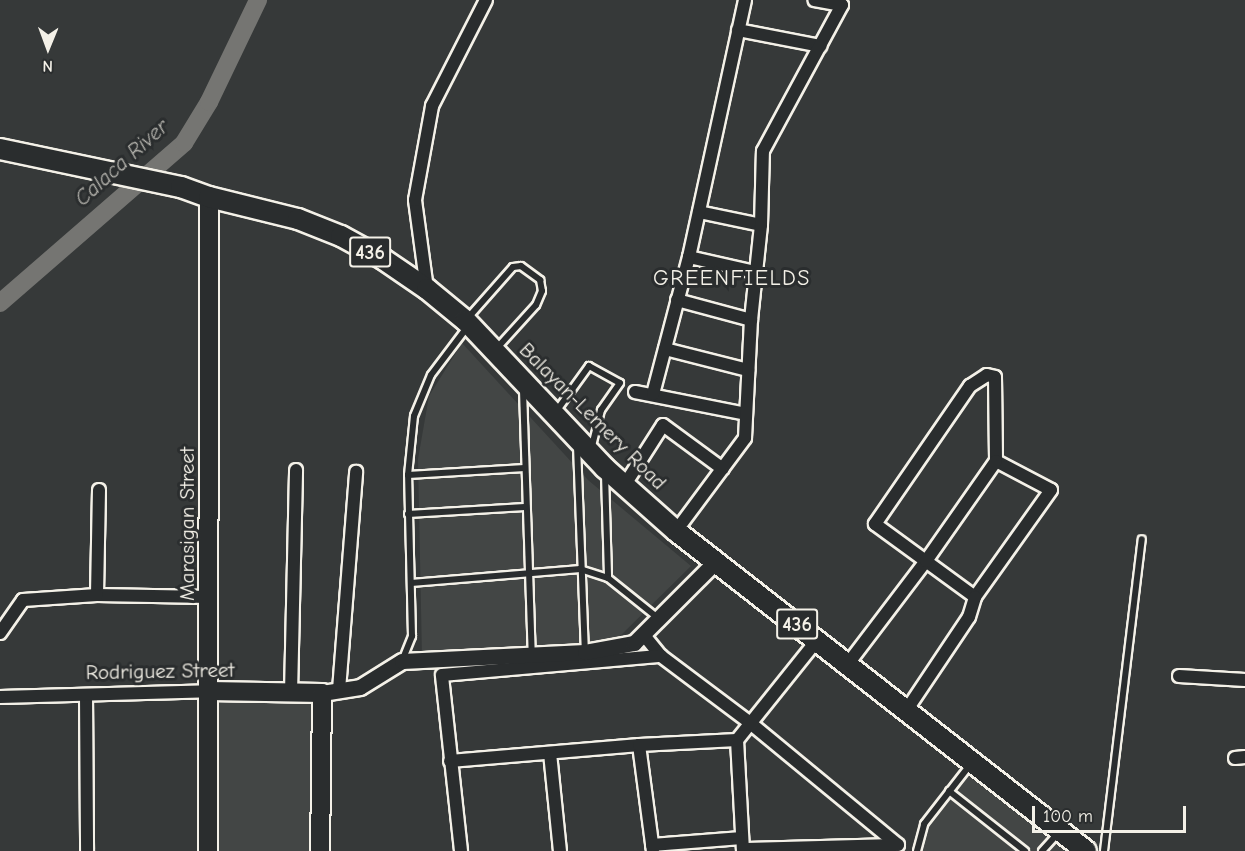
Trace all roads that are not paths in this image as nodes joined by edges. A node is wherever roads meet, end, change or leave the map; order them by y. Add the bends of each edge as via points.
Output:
1 (486, 0) edge
2 (745, 0) edge
3 (814, 0) edge
4 (738, 30) junction
5 (820, 46) junction
6 (0, 149) edge
7 (209, 197) junction
8 (699, 212) junction
9 (761, 225) junction
10 (689, 257) junction
11 (754, 272) junction
12 (427, 289) junction
13 (677, 300) junction
14 (751, 320) junction
15 (467, 323) junction
16 (665, 349) junction
17 (495, 351) junction
18 (747, 370) junction
19 (523, 380) junction
20 (635, 392) dead end
21 (652, 394) junction
22 (554, 414) junction
23 (746, 414) junction
24 (577, 439) junction
25 (591, 453) junction
26 (996, 461) junction
27 (525, 468) junction
28 (605, 468) junction
29 (723, 469) junction
30 (296, 470) dead end
31 (356, 472) dead end
32 (408, 475) junction
33 (624, 486) junction
34 (99, 490) dead end
35 (525, 507) junction
36 (408, 513) junction
37 (676, 531) junction
38 (1142, 539) dead end
39 (716, 561) junction
40 (926, 561) junction
41 (580, 569) junction
42 (529, 574) junction
43 (608, 578) junction
44 (411, 584) junction
45 (97, 595) junction
46 (209, 597) junction
47 (975, 597) junction
48 (659, 618) junction
49 (0, 633) edge
50 (643, 634) junction
51 (817, 640) junction
52 (585, 652) junction
53 (532, 656) junction
54 (661, 656) junction
55 (402, 661) junction
56 (847, 665) junction
57 (1179, 676) dead end
58 (1245, 680) edge
59 (209, 691) junction
60 (330, 692) junction
61 (291, 693) junction
62 (86, 695) junction
63 (0, 697) edge
64 (906, 711) junction
65 (749, 722) junction
66 (737, 740) junction
67 (639, 745) junction
68 (550, 753) junction
69 (450, 761) junction
70 (972, 762) junction
71 (949, 791) junction
72 (1060, 831) junction
73 (743, 846) edge
74 (652, 848) edge
75 (87, 851) edge
76 (208, 851) edge
77 (320, 851) edge
78 (462, 851) edge
79 (560, 851) edge
80 (917, 851) edge
81 (1025, 851) edge
82 (1042, 851) edge
83 (1086, 851) edge
84 (1104, 851) edge

1 - 12 street via 432,106 415,200
2 - 4 street
3 - 5 street via 842,5
4 - 5 street
4 - 8 street
5 - 9 street via 763,151
6 - 7 main road, Balayan-Lemery Road / 436 via 181,187
7 - 12 main road, Balayan-Lemery Road / 436 via 298,219 341,236
7 - 46 main road, Marasigan Street
8 - 9 street
8 - 10 street
9 - 11 street
10 - 11 street
10 - 13 street
11 - 14 street
12 - 15 main road, Balayan-Lemery Road / 436
13 - 14 street
13 - 16 street
14 - 18 street
15 - 17 main road, Balayan-Lemery Road / 436
15 - 17 lane via 513,267 521,266 540,280 542,291 536,305
15 - 32 lane via 431,375 418,405
16 - 18 street
16 - 21 street
17 - 19 main road, Balayan-Lemery Road / 436
18 - 23 street
19 - 22 main road, Balayan-Lemery Road / 436
19 - 27 lane
20 - 21 street
21 - 23 street
22 - 24 main road, Balayan-Lemery Road / 436
22 - 25 lane via 590,366 620,383 601,410
23 - 29 street via 745,438
24 - 25 main road, Balayan-Lemery Road / 436
24 - 41 lane
25 - 28 main road, Balayan-Lemery Road / 436
26 - 40 street
26 - 40 street via 995,377 987,375 970,386 875,524
26 - 47 street via 1051,490
27 - 32 lane
27 - 35 lane
28 - 33 main road, Balayan-Lemery Road / 436
28 - 43 lane
29 - 33 street via 663,425
29 - 37 street
30 - 61 street
31 - 60 street
32 - 36 lane
33 - 37 main road, Balayan-Lemery Road / 436
34 - 45 street
35 - 36 lane
35 - 42 lane
36 - 44 lane
37 - 39 main road, Balayan-Lemery Road / 436
38 - 84 lane
39 - 48 street
39 - 51 main road, Balayan-Lemery Road / 436
40 - 47 street
40 - 56 street
41 - 42 lane
41 - 43 lane
41 - 52 lane
42 - 44 lane
42 - 53 lane
43 - 48 lane
44 - 55 lane via 412,636
45 - 46 street
45 - 49 street via 23,600
46 - 59 main road, Marasigan Street
47 - 64 street via 969,617
48 - 50 street
50 - 52 street via 634,644
50 - 54 street
51 - 56 main road, Balayan-Lemery Road / 436
51 - 65 street
52 - 53 street
53 - 55 street
54 - 65 street
54 - 69 street via 442,675
55 - 60 street via 360,687
56 - 64 main road, Balayan-Lemery Road / 436
57 - 58 street
59 - 61 main road, Rodriguez Street
59 - 62 street, Rodriguez Street
59 - 76 main road, Marasigan Street
60 - 61 main road, Rodriguez Street
60 - 77 main road
62 - 63 street, Rodriguez Street
62 - 75 street
64 - 70 main road, Balayan-Lemery Road / 436
65 - 66 street
65 - 73 street via 898,845
66 - 67 street
66 - 73 street
67 - 68 street
67 - 74 street
68 - 69 street
68 - 79 street
69 - 78 street
70 - 71 lane
70 - 72 main road, Balayan-Lemery Road / 436
71 - 80 lane via 924,824
71 - 81 lane
72 - 82 lane
72 - 83 main road, Balayan-Lemery Road / 436
73 - 74 street

